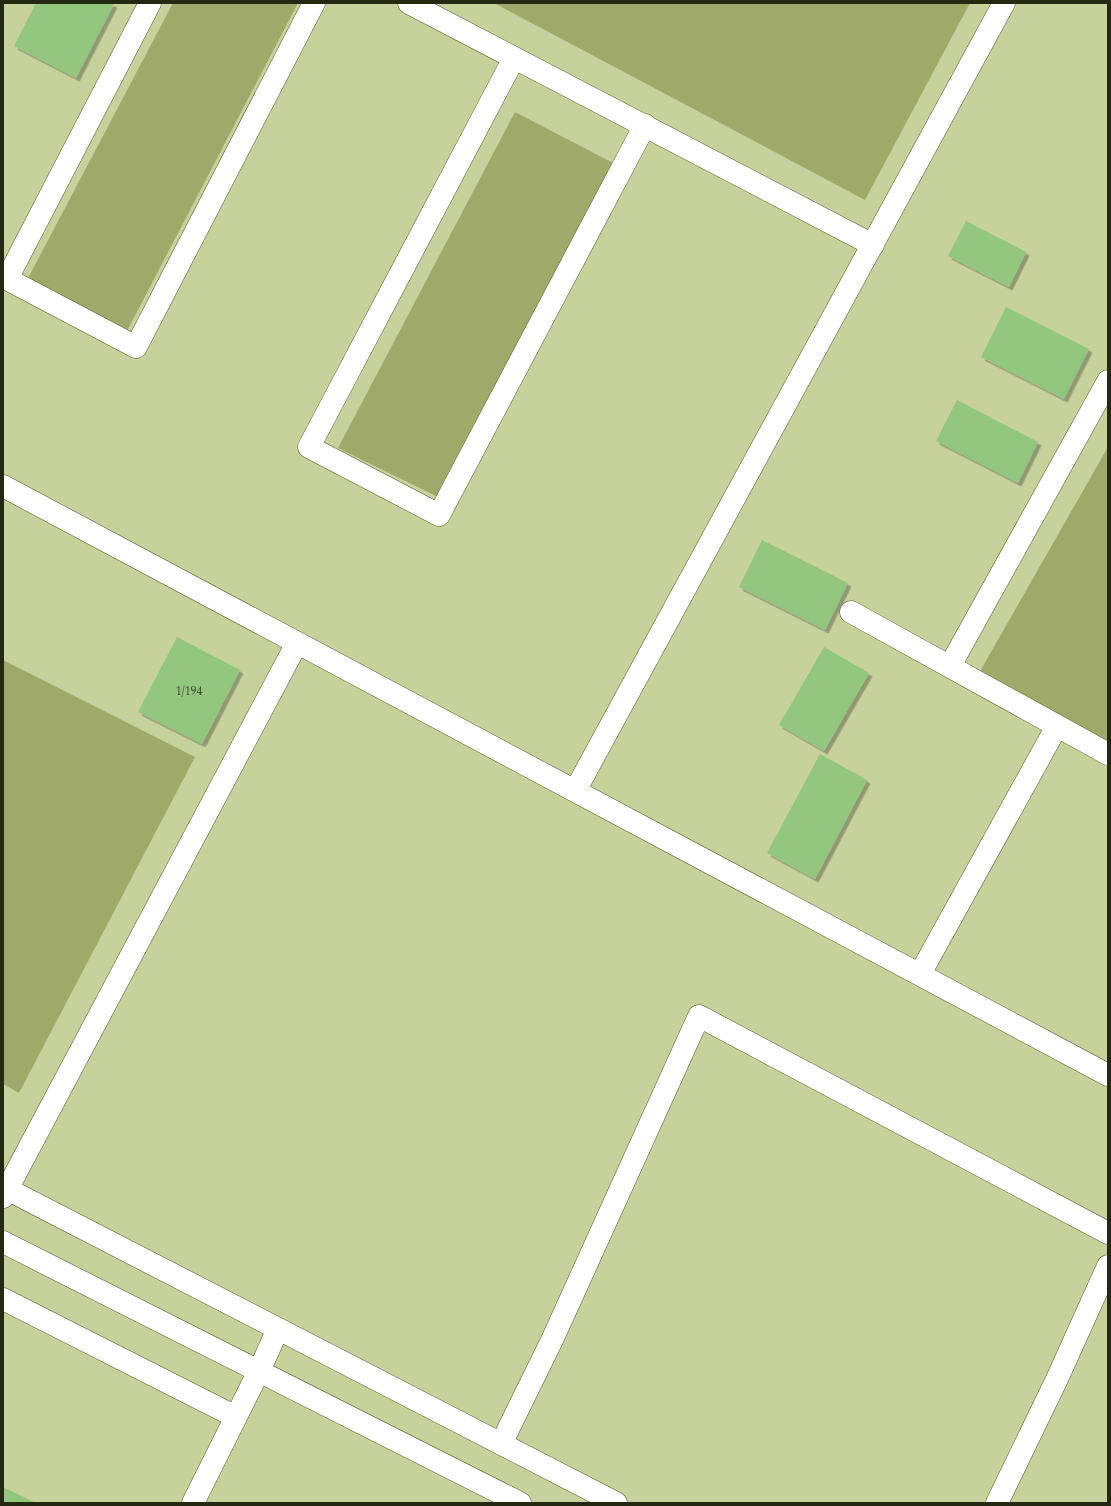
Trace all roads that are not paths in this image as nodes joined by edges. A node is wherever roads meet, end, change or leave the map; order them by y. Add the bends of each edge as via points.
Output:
1 (150, 3) edge
2 (314, 3) edge
3 (409, 3) edge
4 (1004, 3) edge
5 (514, 58) junction
6 (645, 126) junction
7 (873, 244) junction
8 (5, 282) edge
9 (1108, 381) edge
10 (3, 486) edge
11 (851, 612) dead end
12 (297, 643) junction
13 (950, 666) junction
14 (1057, 726) junction
15 (1108, 754) edge
16 (575, 791) junction
17 (920, 974) junction
18 (1108, 1075) edge
19 (4, 1191) edge
20 (1108, 1233) edge
21 (3, 1242) edge
22 (1108, 1266) edge
23 (3, 1299) edge
24 (278, 1329) junction
25 (260, 1371) junction
26 (236, 1417) junction
27 (500, 1444) junction
28 (193, 1503) edge
29 (520, 1503) edge
30 (616, 1503) edge
31 (997, 1503) edge

1 - 8 street
2 - 8 street via 136,347
3 - 5 street
4 - 7 street
5 - 6 street
5 - 6 street via 309,446 439,515
6 - 7 street
7 - 16 street
9 - 13 street
10 - 12 street
11 - 13 street
12 - 16 street
12 - 19 street
13 - 14 street
14 - 15 street
14 - 17 street
16 - 17 street
17 - 18 street
19 - 24 street
20 - 27 street via 699,1016 553,1338
21 - 25 street
22 - 31 street via 1057,1380
23 - 26 street
24 - 25 street
24 - 27 street
25 - 26 street
25 - 29 street
26 - 28 street
27 - 30 street

